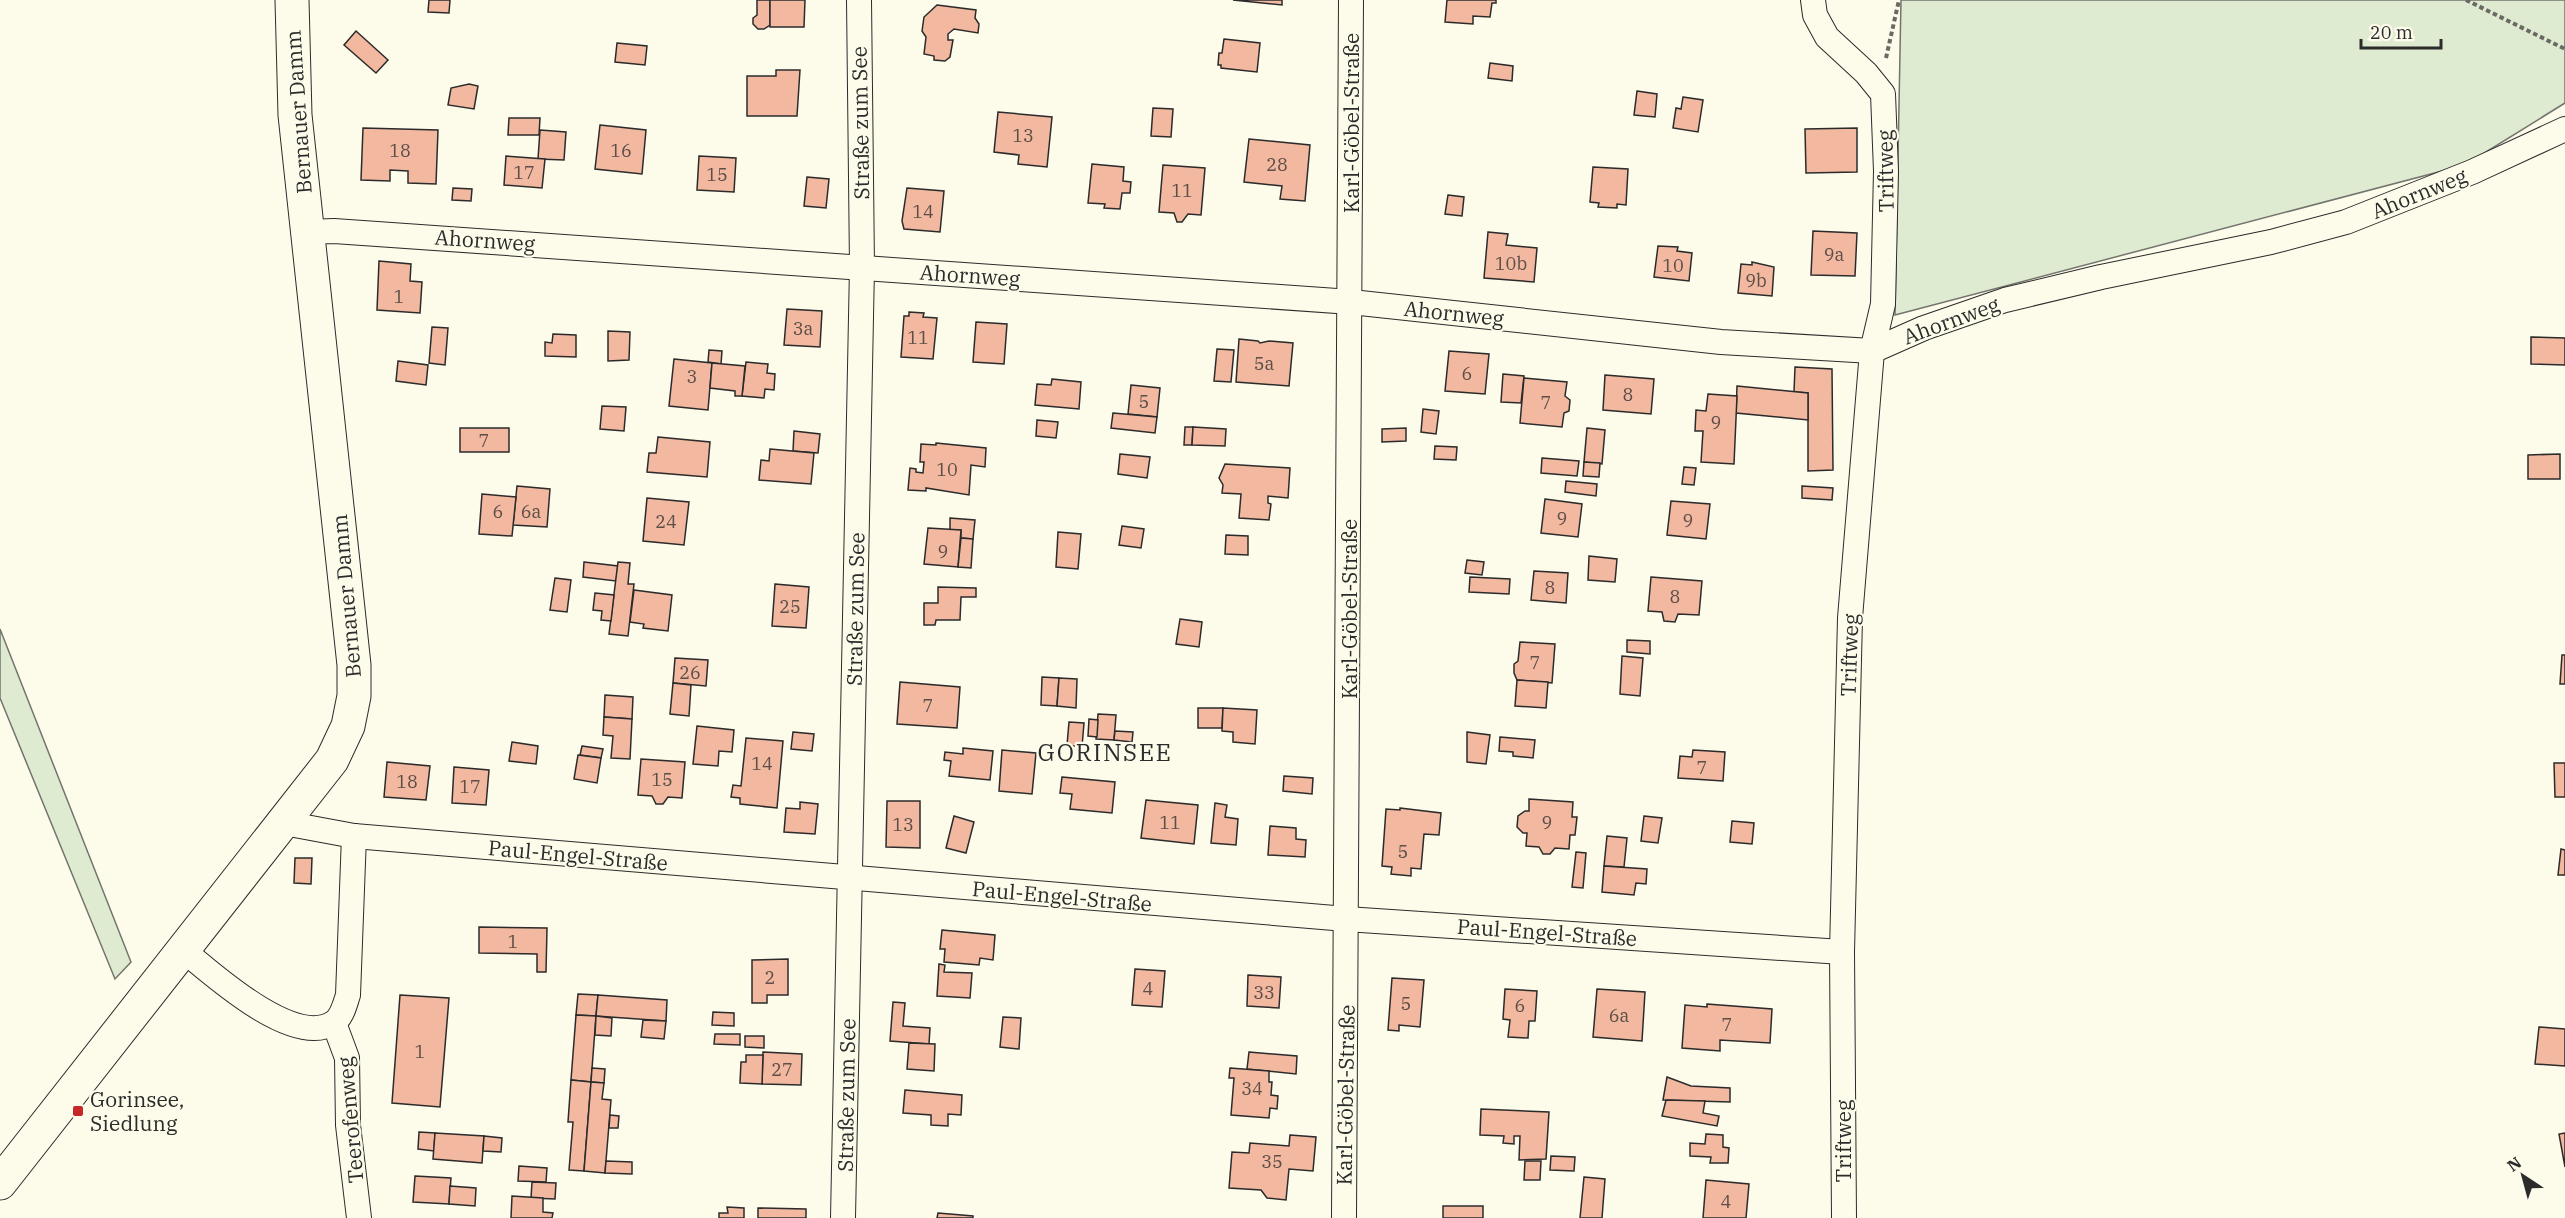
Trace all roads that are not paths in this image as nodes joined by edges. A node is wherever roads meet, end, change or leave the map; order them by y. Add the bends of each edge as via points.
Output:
1 (292, 0) edge
2 (859, 0) edge
3 (1352, 0) edge
4 (1813, 0) edge
5 (2565, 129) edge
6 (307, 232) junction
7 (862, 267) junction
8 (1351, 302) junction
9 (1872, 351) junction
10 (284, 823) junction
11 (354, 836) junction
12 (850, 878) junction
13 (1346, 919) junction
14 (182, 949) junction
15 (1842, 952) junction
16 (334, 1023) junction
17 (0, 1183) edge
18 (359, 1218) edge
19 (843, 1218) edge
20 (1344, 1218) edge
21 (1844, 1218) edge

1 - 6 main road, Bernauer Damm via 294,106
2 - 7 street, Straße zum See
3 - 8 street, Karl-Göbel-Straße
4 - 9 street, Triftweg via 1815,15 1827,37 1883,94 1885,274 1883,304
5 - 9 street, Ahornweg via 2472,172 2346,222 2005,300
6 - 7 street, Ahornweg via 547,244
6 - 10 main road, Bernauer Damm via 336,482 354,696 348,726 332,760
7 - 8 street, Ahornweg
7 - 12 street, Straße zum See
8 - 9 street, Ahornweg via 1721,342
8 - 13 street, Karl-Göbel-Straße
9 - 15 street, Triftweg via 1850,618
10 - 11 street, Paul-Engel-Straße
10 - 14 main road, Bernauer Damm
11 - 12 street, Paul-Engel-Straße
11 - 16 street via 348,995
12 - 13 street, Paul-Engel-Straße
12 - 19 street, Straße zum See
13 - 15 street, Paul-Engel-Straße
13 - 20 street, Karl-Göbel-Straße
14 - 16 street via 262,1011 292,1025 318,1028
14 - 17 main road, Bernauer Damm
15 - 21 street, Triftweg
16 - 18 street, Teerofenweg via 347,1058 348,1125

